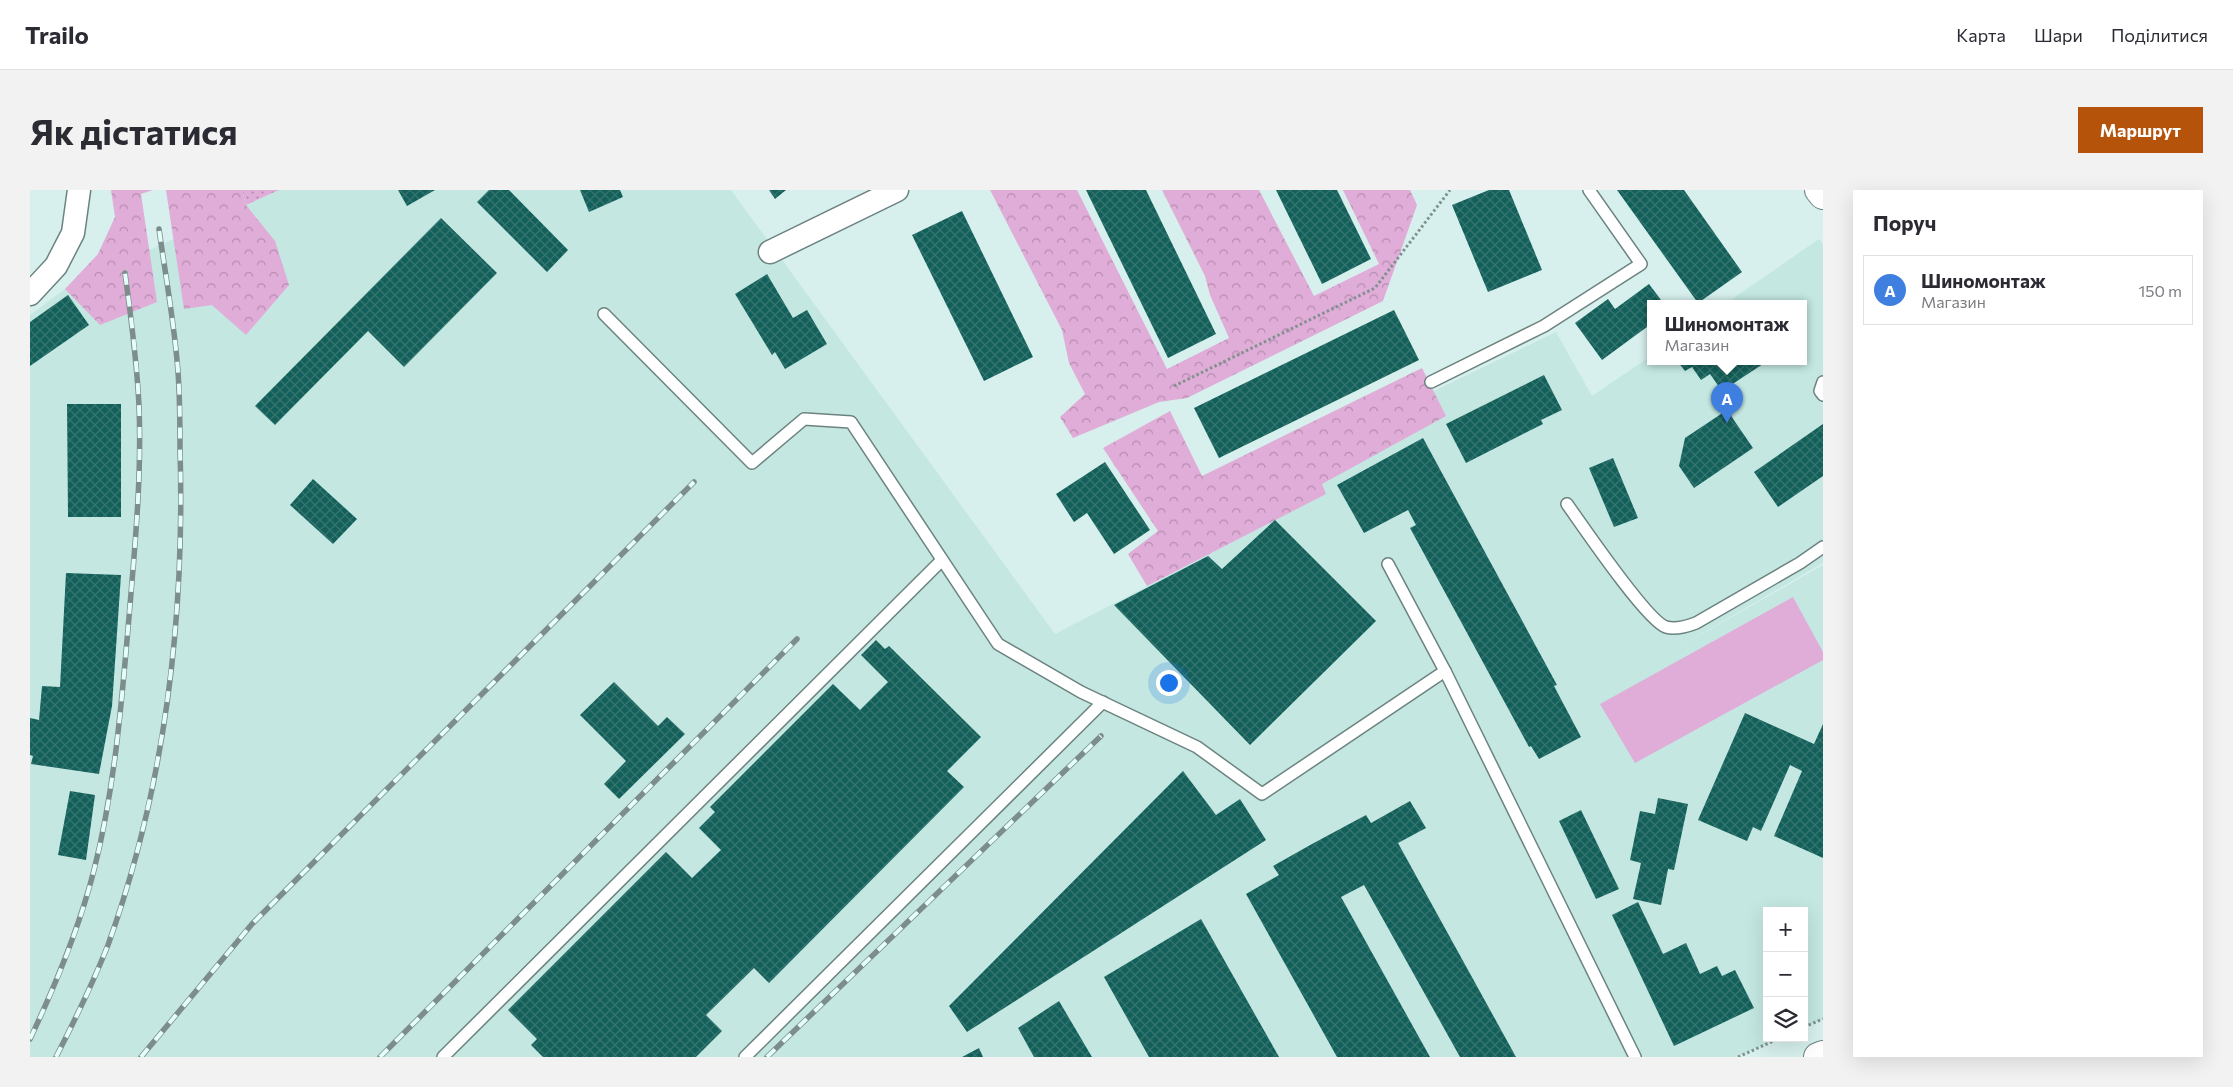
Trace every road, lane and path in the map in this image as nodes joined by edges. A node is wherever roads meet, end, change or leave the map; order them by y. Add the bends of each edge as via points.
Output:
1 (79, 190) edge
2 (897, 190) edge
3 (1450, 190) edge
4 (1589, 190) edge
5 (1819, 190) edge
6 (1823, 195) edge
7 (770, 252) dead end
8 (30, 294) edge
9 (604, 314) dead end
10 (1431, 382) dead end
11 (1823, 382) edge
12 (1174, 386) dead end
13 (1823, 395) edge
14 (1567, 504) dead end
15 (1823, 547) edge
16 (942, 560) junction
17 (1388, 564) dead end
18 (1445, 671) junction
19 (1103, 702) junction
20 (1823, 1019) edge
21 (1808, 1026) edge
22 (1771, 1042) edge
23 (1823, 1055) edge
24 (444, 1057) edge
25 (744, 1057) edge
26 (1635, 1057) edge
27 (1738, 1057) edge
28 (1818, 1057) edge

1 - 8 street via 73,233 56,266
2 - 7 street
3 - 12 path via 1375,288
4 - 10 lane via 1641,264 1544,326
5 - 6 main road
9 - 16 lane via 752,463 804,419 851,422
11 - 13 lane via 1820,391
14 - 15 lane via 1647,613 1666,628 1696,623
16 - 19 lane via 998,644
16 - 24 lane
17 - 18 lane
18 - 19 lane via 1262,794 1197,747
18 - 26 lane
19 - 25 lane
20 - 21 path
22 - 27 path
23 - 28 main road

